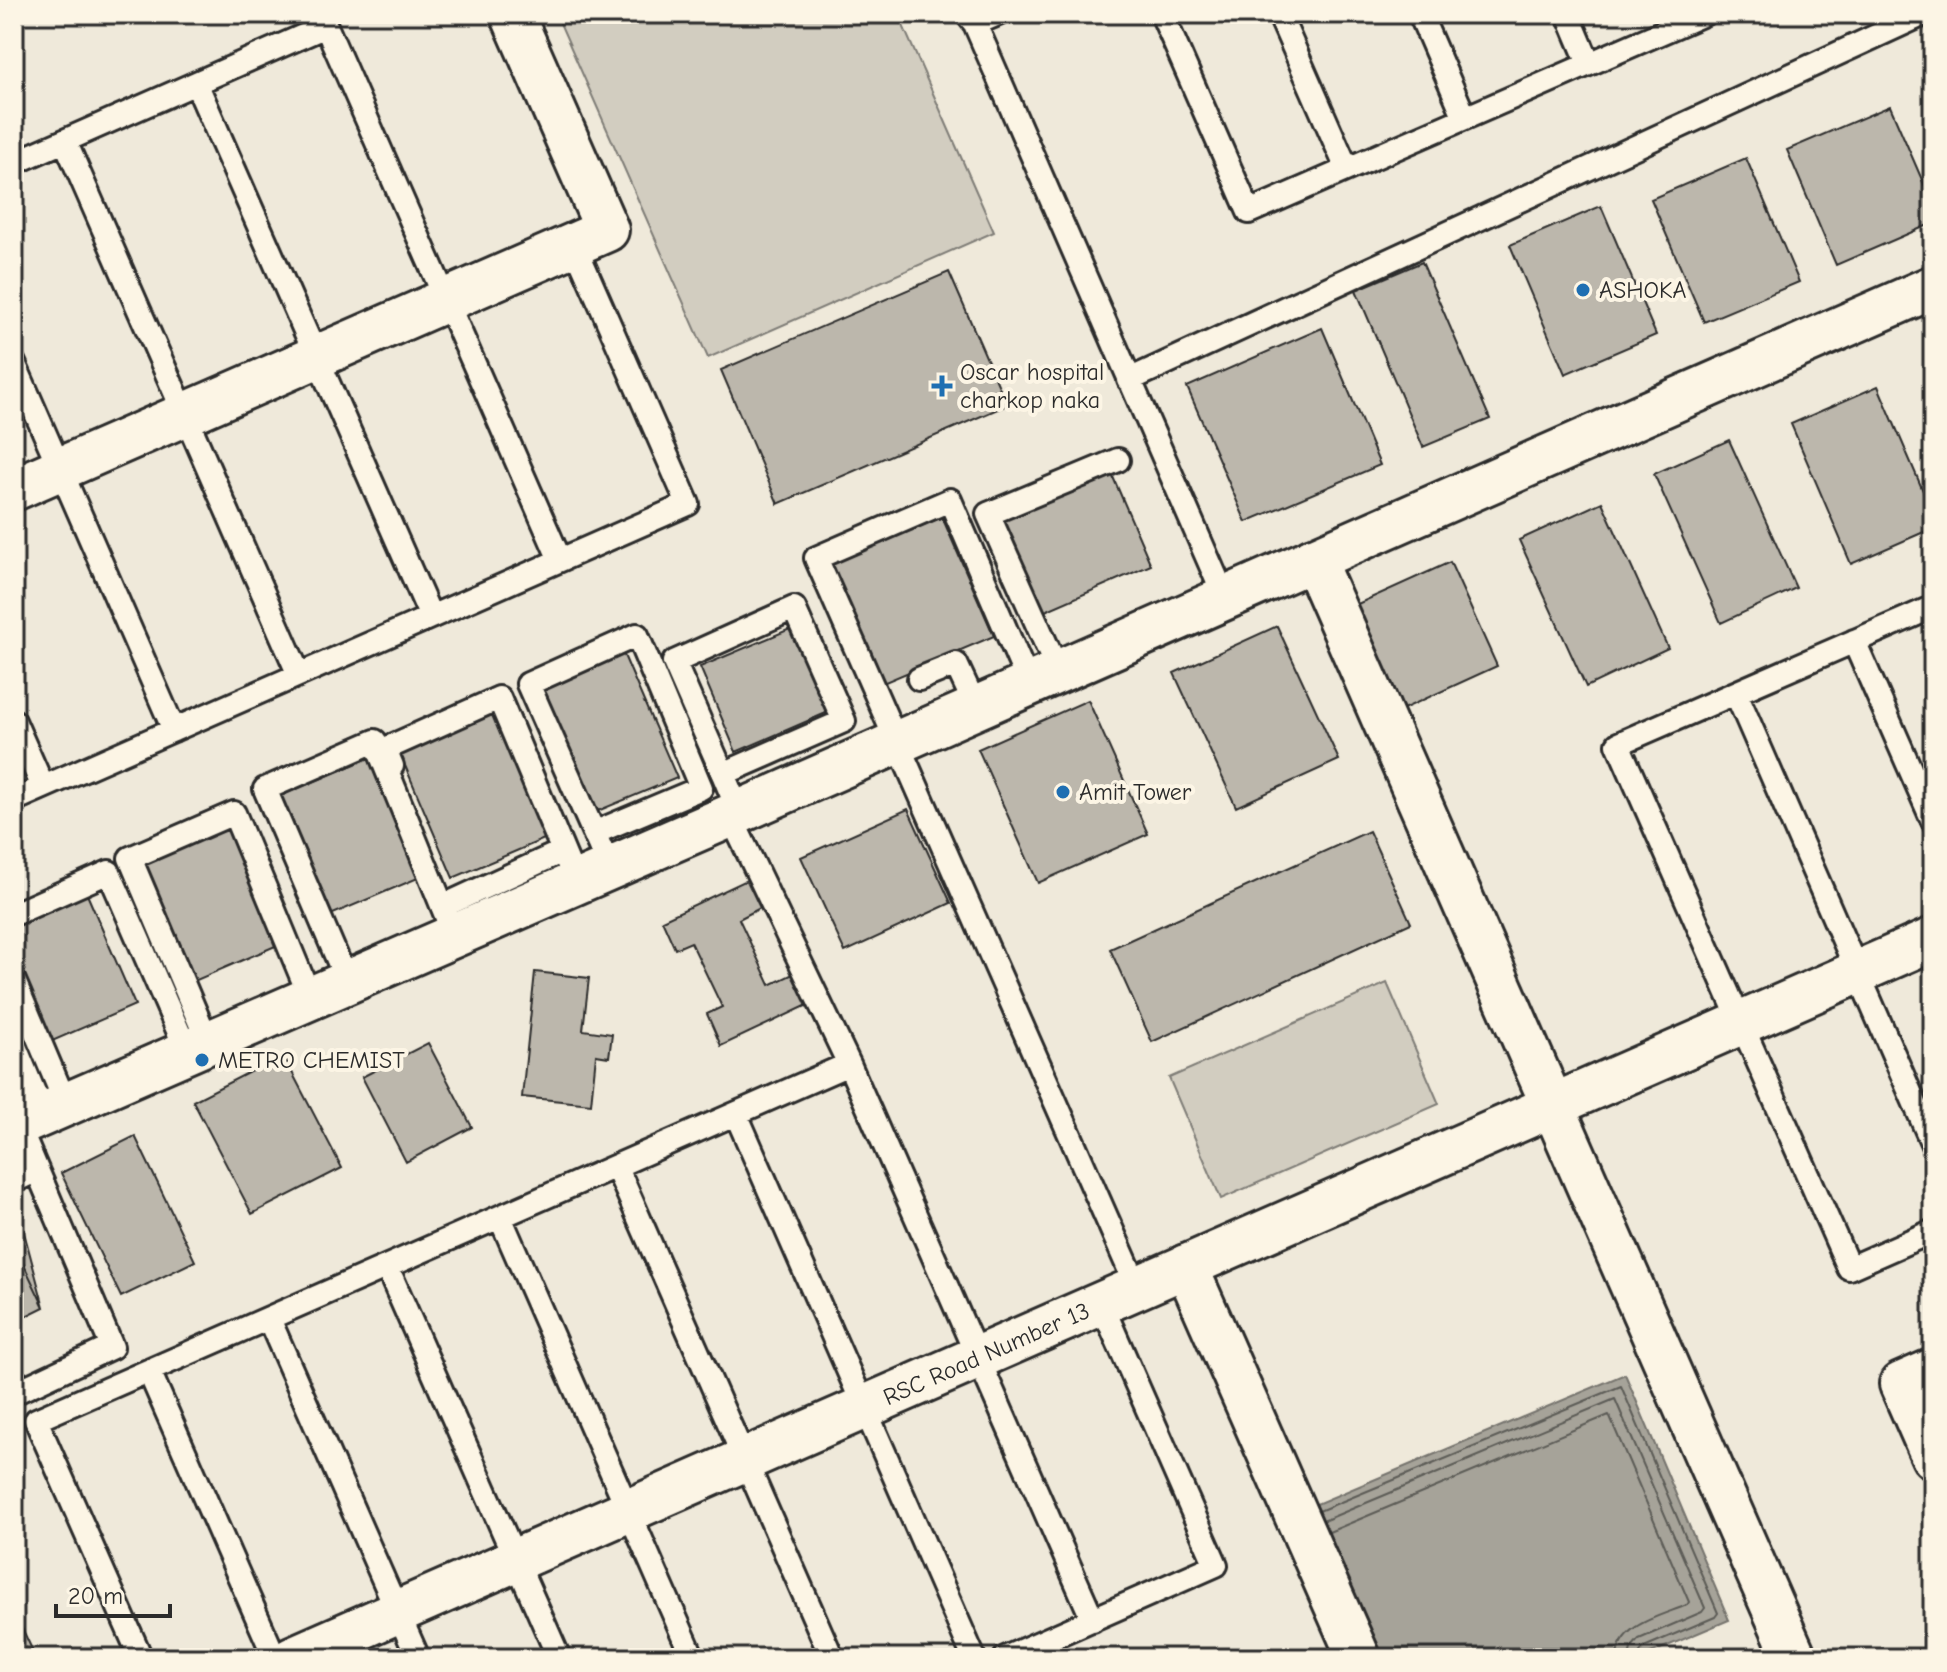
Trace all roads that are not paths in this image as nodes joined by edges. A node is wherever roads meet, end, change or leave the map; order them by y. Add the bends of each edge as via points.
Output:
1 (512, 14) edge
2 (1162, 14) edge
3 (1279, 14) edge
4 (1420, 14) edge
5 (1568, 14) edge
6 (1704, 14) edge
7 (1924, 14) edge
8 (986, 16) edge
9 (1589, 64) junction
10 (196, 83) junction
11 (1465, 118) junction
12 (65, 141) junction
13 (14, 163) edge
14 (1347, 169) junction
15 (574, 244) junction
16 (1933, 287) edge
17 (446, 300) junction
18 (316, 357) junction
19 (14, 363) edge
20 (1129, 380) junction
21 (185, 414) junction
22 (1118, 460) dead end
23 (60, 469) junction
24 (14, 489) edge
25 (1313, 559) junction
26 (560, 560) junction
27 (1225, 598) junction
28 (1933, 607) edge
29 (431, 617) junction
30 (1854, 641) junction
31 (299, 675) junction
32 (1044, 678) junction
33 (919, 679) dead end
34 (1736, 693) junction
35 (976, 707) junction
36 (14, 721) edge
37 (174, 730) junction
38 (897, 742) junction
39 (43, 787) junction
40 (14, 800) edge
41 (731, 800) junction
42 (1933, 821) edge
43 (585, 858) junction
44 (14, 914) edge
45 (457, 922) junction
46 (1933, 939) edge
47 (1857, 972) junction
48 (14, 981) edge
49 (329, 989) junction
50 (1741, 1022) junction
51 (14, 1044) edge
52 (198, 1046) junction
53 (849, 1064) junction
54 (1553, 1105) junction
55 (736, 1114) junction
56 (35, 1117) edge
57 (1933, 1145) edge
58 (616, 1166) junction
59 (37, 1170) junction
60 (14, 1181) edge
61 (500, 1217) junction
62 (1933, 1231) edge
63 (1186, 1266) junction
64 (387, 1267) junction
65 (1119, 1295) junction
66 (269, 1319) junction
67 (977, 1357) junction
68 (1933, 1370) edge
69 (149, 1371) junction
70 (14, 1393) edge
71 (864, 1407) junction
72 (1933, 1457) edge
73 (745, 1459) junction
74 (628, 1510) junction
75 (516, 1559) junction
76 (398, 1612) junction
77 (1093, 1620) junction
78 (141, 1658) edge
79 (275, 1658) edge
80 (292, 1658) edge
81 (418, 1658) edge
82 (559, 1658) edge
83 (693, 1658) edge
84 (832, 1658) edge
85 (974, 1658) edge
86 (1005, 1658) edge
87 (1359, 1658) edge
88 (1795, 1658) edge

1 - 15 street via 607,230
2 - 14 lane via 1249,212
3 - 14 lane
4 - 11 lane
5 - 9 lane
6 - 9 lane
7 - 20 lane
8 - 20 lane
9 - 11 lane
10 - 12 lane
10 - 17 lane via 326,26
10 - 18 lane
11 - 14 lane
12 - 13 lane
12 - 21 lane
15 - 17 street
15 - 26 lane via 688,504
16 - 25 street
17 - 18 street
17 - 26 lane
18 - 21 street
18 - 29 lane
19 - 23 lane
20 - 27 lane
21 - 23 street
21 - 31 lane
22 - 32 lane via 988,514
23 - 24 street
23 - 37 lane
25 - 27 street
25 - 54 street
26 - 29 lane
27 - 32 street
28 - 30 lane
29 - 31 lane
30 - 34 lane
30 - 42 lane
31 - 37 lane
32 - 35 street
32 - 38 lane via 950,500 816,558
33 - 35 lane via 956,664
34 - 47 lane
34 - 50 lane via 1618,744
35 - 38 street
36 - 39 lane
37 - 39 lane
38 - 41 street
38 - 65 lane
39 - 40 lane
41 - 41 lane via 844,721 794,608 674,662
41 - 43 street
41 - 53 lane
43 - 43 lane via 701,788 637,635 528,684
43 - 45 street
43 - 45 lane via 499,698 385,749
44 - 52 lane via 109,872
45 - 49 street
45 - 49 lane via 375,741 265,789
46 - 47 street, RSC Road Number 13
47 - 50 street, RSC Road Number 13
47 - 57 lane
48 - 56 lane
49 - 52 street
49 - 52 lane via 234,813 130,858
50 - 54 street, RSC Road Number 13
50 - 62 lane via 1849,1268
51 - 56 lane
52 - 56 street
53 - 55 lane
53 - 67 lane
54 - 63 street, RSC Road Number 13
54 - 88 street
55 - 58 lane
55 - 71 lane
56 - 59 lane
58 - 61 lane
58 - 73 lane
59 - 60 lane
59 - 70 lane via 112,1347
61 - 64 lane
61 - 74 lane
63 - 65 street, RSC Road Number 13
63 - 87 street
64 - 66 lane
64 - 75 lane
65 - 67 street, RSC Road Number 13
65 - 77 lane via 1216,1565
66 - 69 lane
66 - 76 lane
67 - 71 street, RSC Road Number 13
67 - 77 lane
68 - 72 street via 1901,1384
69 - 78 lane via 36,1420
69 - 79 lane
71 - 73 street, RSC Road Number 13
71 - 85 lane
73 - 74 street, RSC Road Number 13
73 - 84 lane
74 - 75 street, RSC Road Number 13
74 - 83 lane
75 - 76 street, RSC Road Number 13
75 - 82 lane
76 - 80 street, RSC Road Number 13
76 - 81 lane
77 - 86 lane

